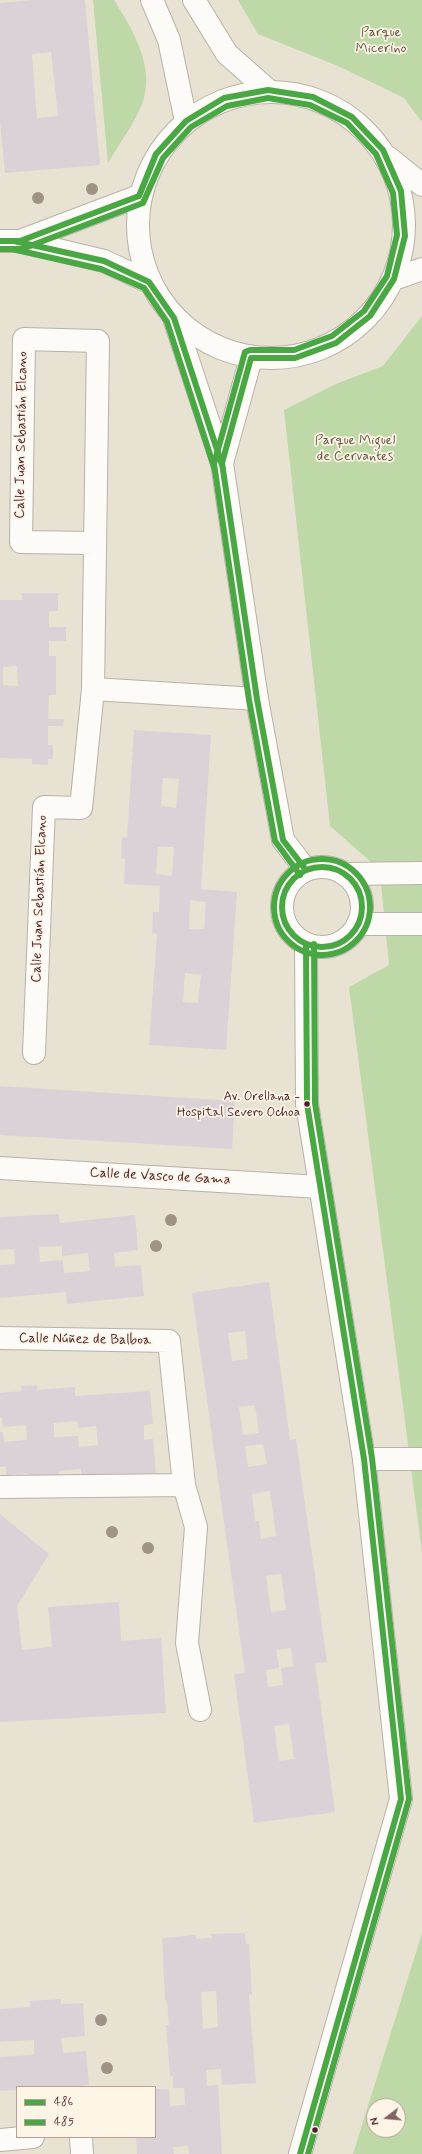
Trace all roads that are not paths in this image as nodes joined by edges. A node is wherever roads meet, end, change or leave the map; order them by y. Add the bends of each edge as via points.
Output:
1 (152, 0) edge
2 (194, 0) edge
3 (268, 90) junction
4 (186, 121) junction
5 (384, 154) junction
6 (422, 185) edge
7 (139, 196) junction
8 (10, 241) edge
9 (422, 269) edge
10 (394, 279) junction
11 (149, 282) junction
12 (174, 318) junction
13 (251, 358) junction
14 (222, 462) junction
15 (95, 543) junction
16 (93, 689) junction
17 (257, 699) junction
18 (306, 870) junction
19 (422, 873) edge
20 (344, 874) junction
21 (358, 924) junction
22 (422, 924) edge
23 (306, 944) junction
24 (34, 1053) dead end
25 (0, 1168) edge
26 (320, 1187) junction
27 (0, 1338) edge
28 (364, 1459) junction
29 (422, 1459) edge
30 (184, 1485) junction
31 (0, 1487) edge
32 (200, 1710) dead end
33 (22, 2138) edge
34 (81, 2138) edge
35 (0, 2140) edge
36 (82, 2154) edge
37 (300, 2154) edge

1 - 4 main road via 169,40
2 - 3 main road via 227,54
3 - 4 main road via 224,98
3 - 5 main road via 312,96 352,117
4 - 7 main road via 156,154
5 - 6 main road
5 - 10 main road via 401,191 405,236
7 - 8 main road
7 - 11 main road via 137,240
8 - 11 main road via 104,260
9 - 10 main road
10 - 13 main road via 370,316 336,343 295,358
11 - 12 main road
12 - 13 main road via 209,345
12 - 14 main road
13 - 14 main road
14 - 17 main road
15 - 15 main road, Calle Juan Sebastián Elcano via 98,341 24,340 21,542
15 - 16 main road, Calle Juan Sebastián Elcano
16 - 17 main road
16 - 24 main road, Calle Juan Sebastián Elcano via 81,808 44,807
17 - 18 main road via 282,840
18 - 20 main road via 318,867 332,868
18 - 23 main road via 294,878 282,901 282,914 287,927 295,937
19 - 20 main road
20 - 21 main road via 354,882 360,894 362,907
21 - 22 main road
21 - 23 main road via 344,941 332,947 319,948
23 - 26 main road via 307,1104
25 - 26 main road, Calle de Vasco de Gama
26 - 28 main road
27 - 30 main road, Calle Núñez de Balboa via 169,1341
28 - 29 main road
28 - 37 main road via 401,1799
30 - 31 main road
30 - 32 main road via 196,1527 187,1643
33 - 35 main road
34 - 36 main road

